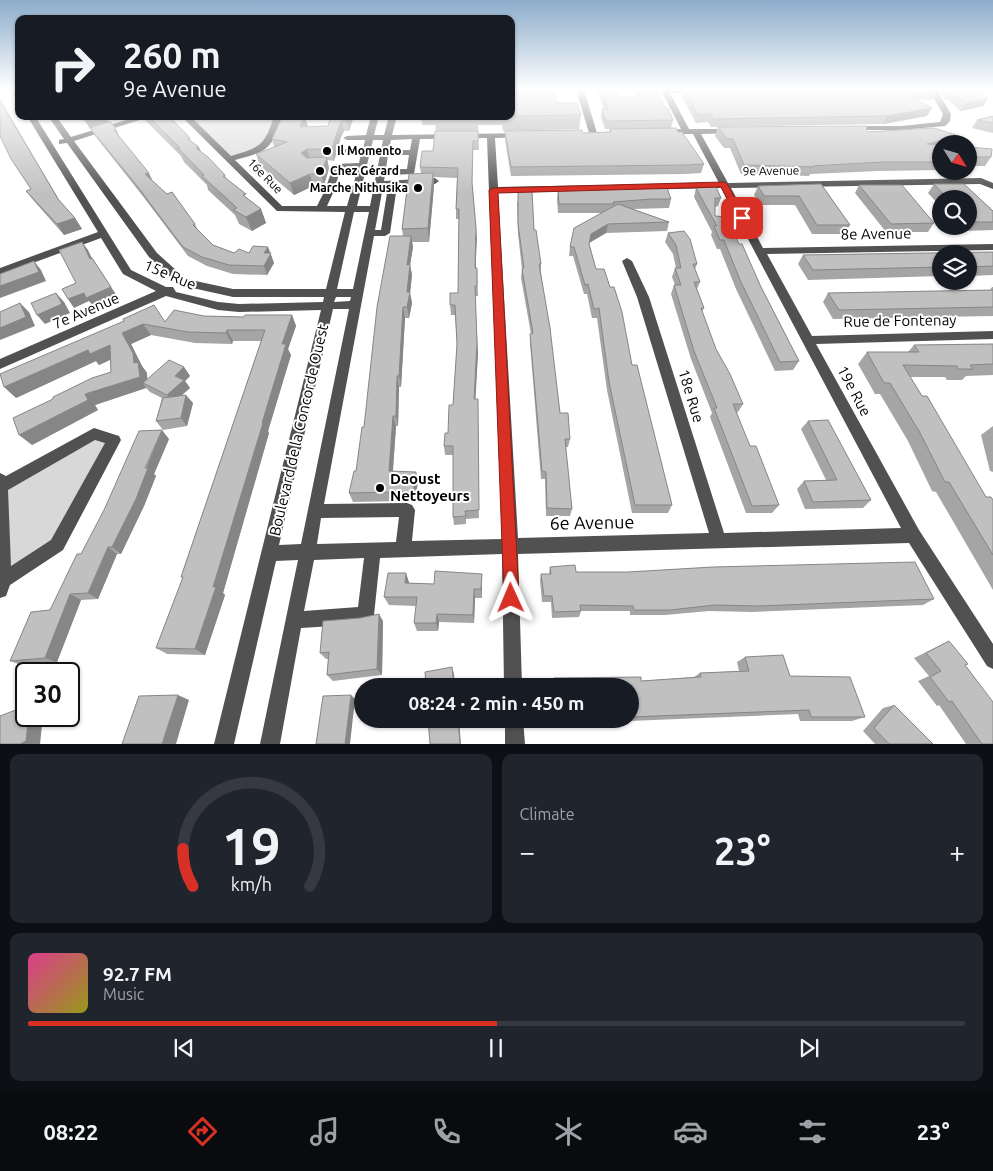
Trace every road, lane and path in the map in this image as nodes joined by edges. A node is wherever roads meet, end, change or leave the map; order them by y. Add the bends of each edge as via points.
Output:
1 (36, 125) edge
2 (58, 125) edge
3 (119, 125) edge
4 (194, 125) edge
5 (275, 125) edge
6 (373, 125) edge
7 (391, 125) edge
8 (590, 125) edge
9 (686, 125) edge
10 (935, 125) edge
11 (842, 129) edge
12 (744, 130) edge
13 (690, 131) junction
14 (649, 132) edge
15 (584, 133) edge
16 (593, 133) junction
17 (602, 133) edge
18 (528, 134) edge
19 (388, 136) junction
20 (416, 136) junction
21 (491, 136) junction
22 (369, 137) junction
23 (346, 138) dead end
24 (68, 140) junction
25 (49, 145) junction
26 (342, 151) dead end
27 (365, 151) junction
28 (414, 152) junction
29 (384, 153) junction
30 (230, 159) junction
31 (327, 165) edge
32 (337, 166) junction
33 (362, 166) junction
34 (381, 172) junction
35 (435, 181) edge
36 (378, 184) junction
37 (393, 184) junction
38 (991, 184) edge
39 (724, 185) junction
40 (356, 188) junction
41 (330, 190) junction
42 (494, 190) junction
43 (374, 209) junction
44 (320, 210) junction
45 (350, 210) junction
46 (369, 233) junction
47 (102, 234) junction
48 (993, 247) edge
49 (760, 251) junction
50 (627, 261) dead end
51 (0, 272) edge
52 (183, 282) junction
53 (166, 292) junction
54 (357, 293) junction
55 (329, 300) junction
56 (355, 305) junction
57 (993, 335) edge
58 (807, 340) junction
59 (0, 364) edge
60 (1, 483) edge
61 (0, 505) edge
62 (316, 511) junction
63 (913, 534) junction
64 (719, 541) junction
65 (510, 545) junction
66 (403, 549) junction
67 (373, 550) junction
68 (308, 552) junction
69 (271, 553) junction
70 (2, 585) edge
71 (294, 620) junction
72 (993, 660) edge
73 (513, 678) edge
74 (514, 728) edge
75 (224, 744) edge
76 (270, 744) edge
77 (515, 744) edge

1 - 25 street, 15e Rue
2 - 24 street, 15e Rue
3 - 24 street
4 - 30 street, 16e Rue
5 - 30 street via 270,143 258,151
6 - 22 street, Boulevard de la Concorde Ouest
7 - 19 street, Boulevard de la Concorde Ouest
8 - 16 street
9 - 13 street, 19e Rue
10 - 11 street
12 - 13 street
13 - 14 street
13 - 39 street, 19e Rue
15 - 16 street
16 - 17 street
18 - 21 street
19 - 20 street
19 - 22 street
19 - 29 street, Boulevard de la Concorde Ouest
20 - 21 street
20 - 28 street
21 - 42 street
22 - 23 street
22 - 27 street, Boulevard de la Concorde Ouest
24 - 25 street
24 - 52 street, 15e Rue via 152,255
25 - 47 street, 15e Rue
26 - 27 street
27 - 33 street, Boulevard de la Concorde Ouest
28 - 29 street
28 - 34 street via 411,172
29 - 34 street, Boulevard de la Concorde Ouest
30 - 44 street, 16e Rue via 280,209
31 - 32 street
32 - 33 street
32 - 41 street
33 - 40 street, Boulevard de la Concorde Ouest
34 - 36 street, Boulevard de la Concorde Ouest
35 - 37 street
36 - 37 street
36 - 43 street, Boulevard de la Concorde Ouest
37 - 46 street via 385,233
38 - 39 street, 9e Avenue via 981,181
39 - 42 street, 9e Avenue
39 - 49 street, 19e Rue
40 - 41 street
40 - 45 street, Boulevard de la Concorde Ouest
41 - 44 street
42 - 65 street
43 - 45 street, 16e Rue
43 - 46 street, Boulevard de la Concorde Ouest
44 - 45 street, 16e Rue
45 - 55 street, Boulevard de la Concorde Ouest
46 - 54 street, Boulevard de la Concorde Ouest
47 - 51 street
47 - 53 street, 15e Rue via 126,272
48 - 49 street, 8e Avenue
49 - 58 street, 19e Rue
50 - 64 street, 18e Rue via 643,297
52 - 53 street, 7e Avenue
52 - 55 street, 15e Rue via 228,292
53 - 55 street, 15e Rue via 230,307
53 - 59 street, 7e Avenue
54 - 55 street, 15e Rue
54 - 56 street, Boulevard de la Concorde Ouest
55 - 56 street, 15e Rue
55 - 69 street, Boulevard de la Concorde Ouest
56 - 62 street, Boulevard de la Concorde Ouest
57 - 58 street, Rue de Fontenay
58 - 63 street, 19e Rue
60 - 61 street
60 - 70 street via 94,434 114,440 57,545
61 - 70 street
62 - 66 street via 408,510
62 - 68 street, Boulevard de la Concorde Ouest
63 - 64 street, 6e Avenue
63 - 72 street, 19e Rue
64 - 65 street, 6e Avenue
65 - 66 street, 6e Avenue
65 - 73 street
66 - 67 street, 6e Avenue
67 - 68 street, 6e Avenue
67 - 71 street via 365,615
68 - 69 street, 6e Avenue
68 - 71 street, Boulevard de la Concorde Ouest
69 - 75 street, Boulevard de la Concorde Ouest
71 - 76 street, Boulevard de la Concorde Ouest
74 - 77 street

